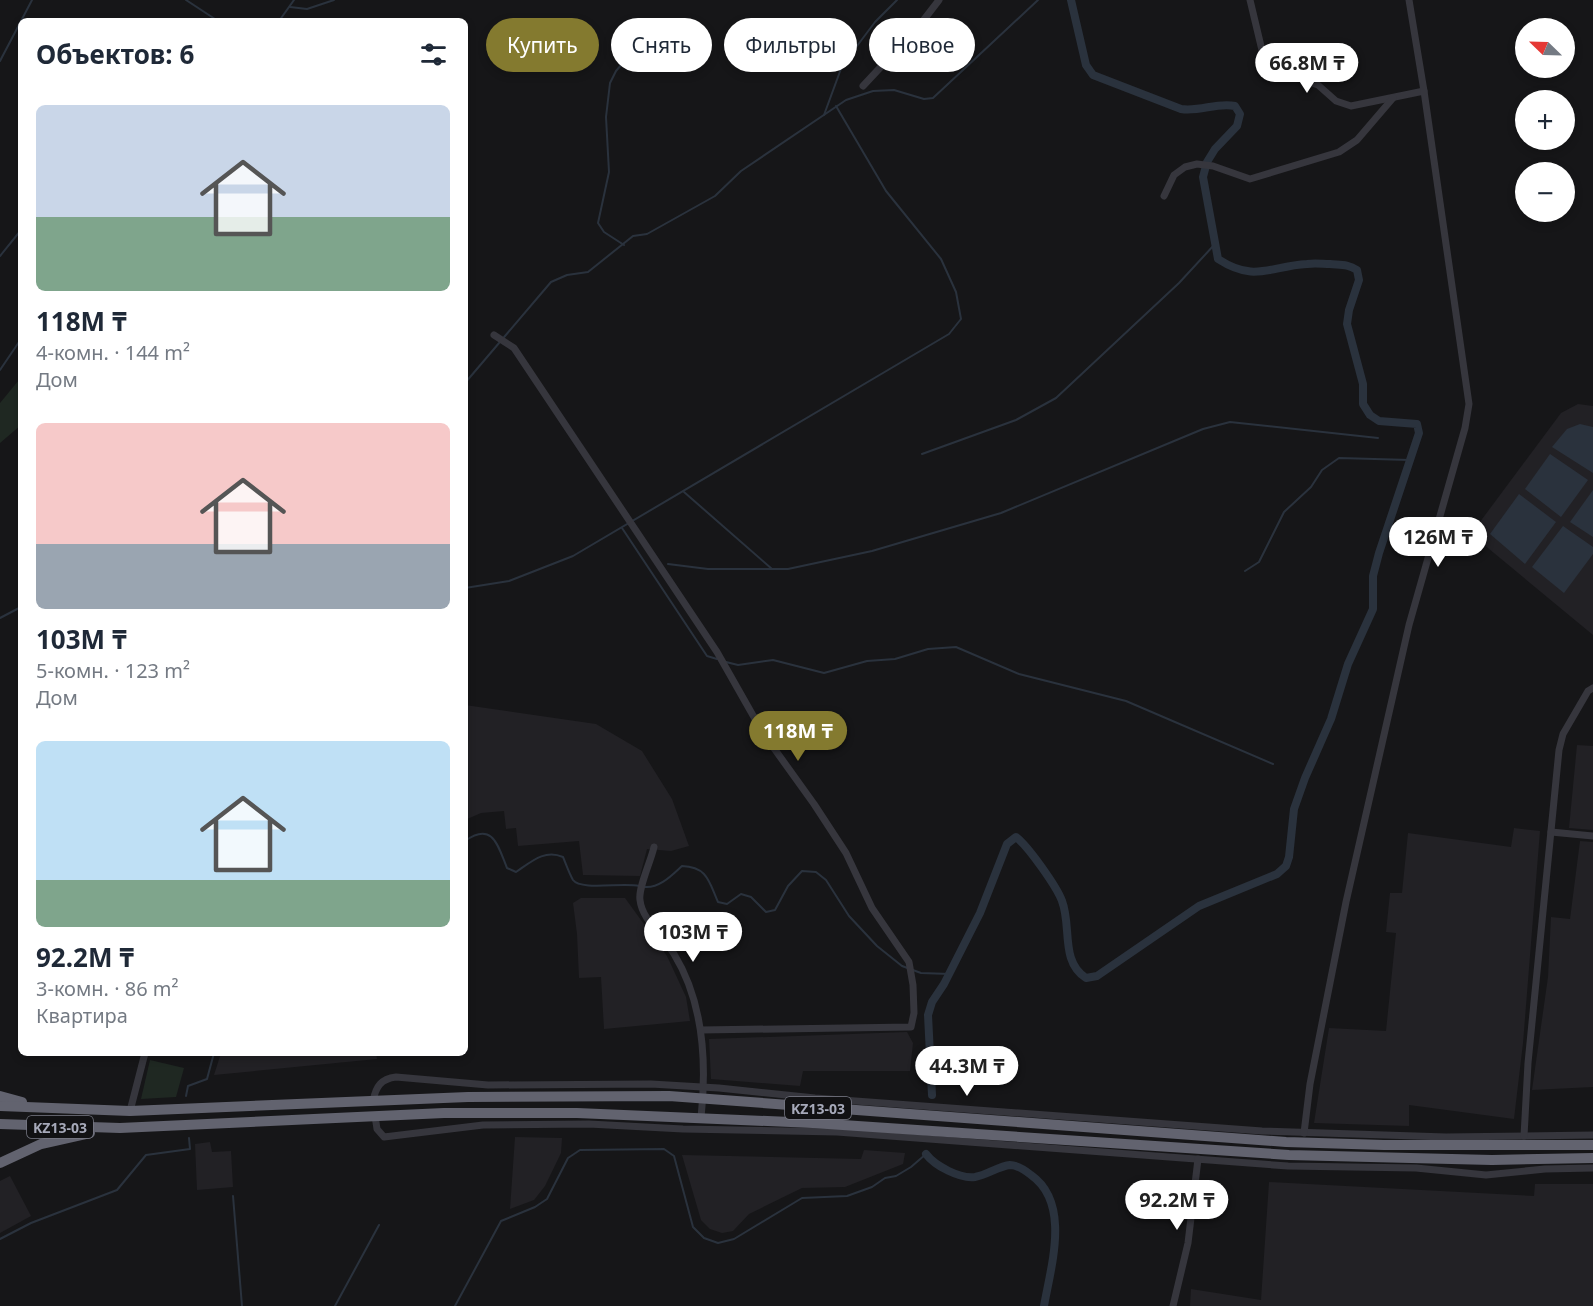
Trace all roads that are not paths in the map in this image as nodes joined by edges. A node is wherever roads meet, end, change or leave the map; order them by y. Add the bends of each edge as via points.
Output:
1 (939, 0) edge
2 (1251, 0) edge
3 (1408, 0) edge
4 (863, 86) dead end
5 (1424, 91) junction
6 (1393, 98) junction
7 (1164, 196) dead end
8 (495, 335) dead end
9 (1593, 688) edge
10 (1551, 832) junction
11 (1593, 836) edge
12 (654, 847) dead end
13 (701, 1030) junction
14 (144, 1056) edge
15 (703, 1093) junction
16 (0, 1096) edge
17 (373, 1101) junction
18 (0, 1106) edge
19 (42, 1108) junction
20 (130, 1111) junction
21 (375, 1116) junction
22 (701, 1118) junction
23 (683, 1123) junction
24 (0, 1124) edge
25 (120, 1128) junction
26 (1304, 1133) junction
27 (1593, 1135) edge
28 (1524, 1136) junction
29 (1593, 1145) edge
30 (1593, 1158) edge
31 (1198, 1159) junction
32 (0, 1163) edge
33 (1593, 1168) edge
34 (1173, 1306) edge

1 - 4 street
2 - 6 street via 1266,67 1318,85 1336,101 1351,106
3 - 5 street
5 - 6 street
5 - 26 street via 1469,404 1409,625 1348,891
6 - 7 street via 1357,140 1339,152 1250,179 1213,166 1185,167 1174,175
8 - 13 street via 514,348 717,652 763,733 846,853 872,908 909,962 914,1014 911,1027
9 - 10 street via 1563,734
10 - 11 street
10 - 28 street
12 - 13 street via 639,897 643,910 685,974
13 - 15 street
14 - 20 street
15 - 17 highway, KZ13-03
15 - 17 street via 651,1084 488,1085 396,1077 385,1079 376,1088
15 - 22 street
15 - 26 street
15 - 29 highway, KZ13-03 via 1286,1142
16 - 19 highway
17 - 20 highway, KZ13-03
18 - 19 highway, KZ13-03
19 - 20 highway, KZ13-03
21 - 23 highway, KZ13-03 via 577,1113
21 - 23 street via 376,1129 384,1137 510,1124
21 - 25 highway, KZ13-03
22 - 23 highway, KZ13-03
22 - 30 highway, KZ13-03 via 1312,1156
23 - 31 street
24 - 25 highway, KZ13-03
25 - 32 highway via 41,1144
26 - 28 street
27 - 28 street
31 - 33 street via 1288,1166 1416,1168 1485,1175
31 - 34 street via 1188,1243

